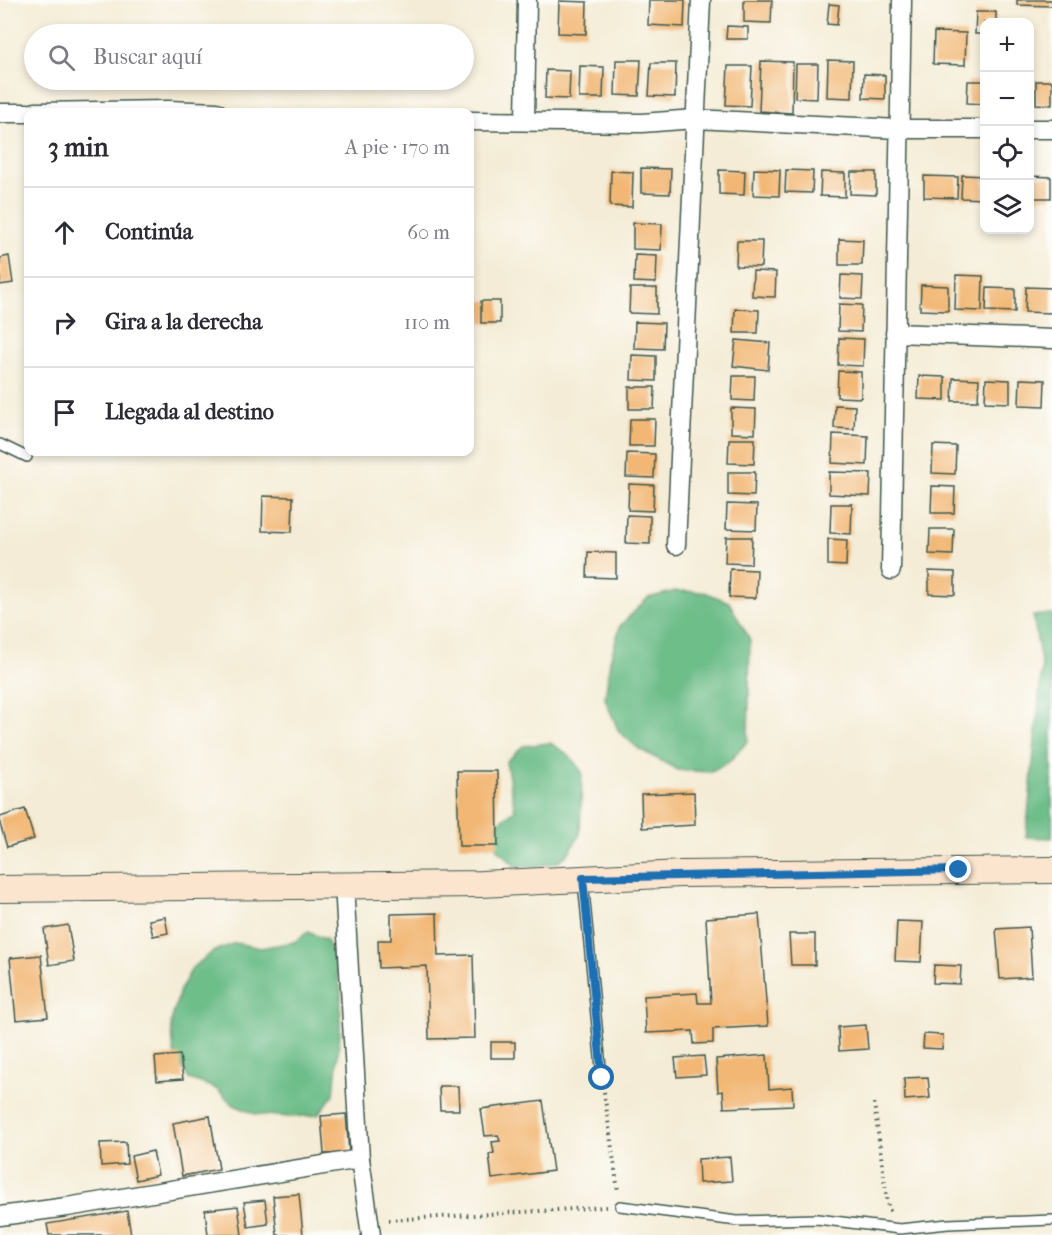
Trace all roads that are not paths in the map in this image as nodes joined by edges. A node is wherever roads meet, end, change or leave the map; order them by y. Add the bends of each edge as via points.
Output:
1 (527, 0) edge
2 (701, 0) edge
3 (902, 0) edge
4 (0, 113) edge
5 (24, 113) edge
6 (695, 118) junction
7 (525, 120) junction
8 (474, 121) edge
9 (899, 129) junction
10 (980, 129) edge
11 (1034, 129) edge
12 (1052, 129) edge
13 (895, 333) junction
14 (1052, 339) edge
15 (0, 444) edge
16 (27, 458) dead end
17 (676, 545) dead end
18 (891, 570) dead end
19 (1052, 870) edge
20 (583, 878) junction
21 (344, 884) junction
22 (0, 890) edge
23 (602, 1078) road end
24 (360, 1159) junction
25 (620, 1206) road end
26 (0, 1216) edge
27 (1052, 1220) edge
28 (370, 1228) edge

1 - 7 street
2 - 6 street
3 - 9 street
4 - 5 street
6 - 7 street via 642,123
6 - 9 street
6 - 17 street
7 - 8 street
9 - 10 street
9 - 13 street
11 - 12 street
13 - 14 street
13 - 18 street
15 - 16 lane
19 - 20 street
20 - 21 street via 480,884
20 - 23 lane
21 - 22 street
21 - 24 street
24 - 26 street
24 - 28 street
25 - 27 lane via 737,1221 816,1219 900,1229

